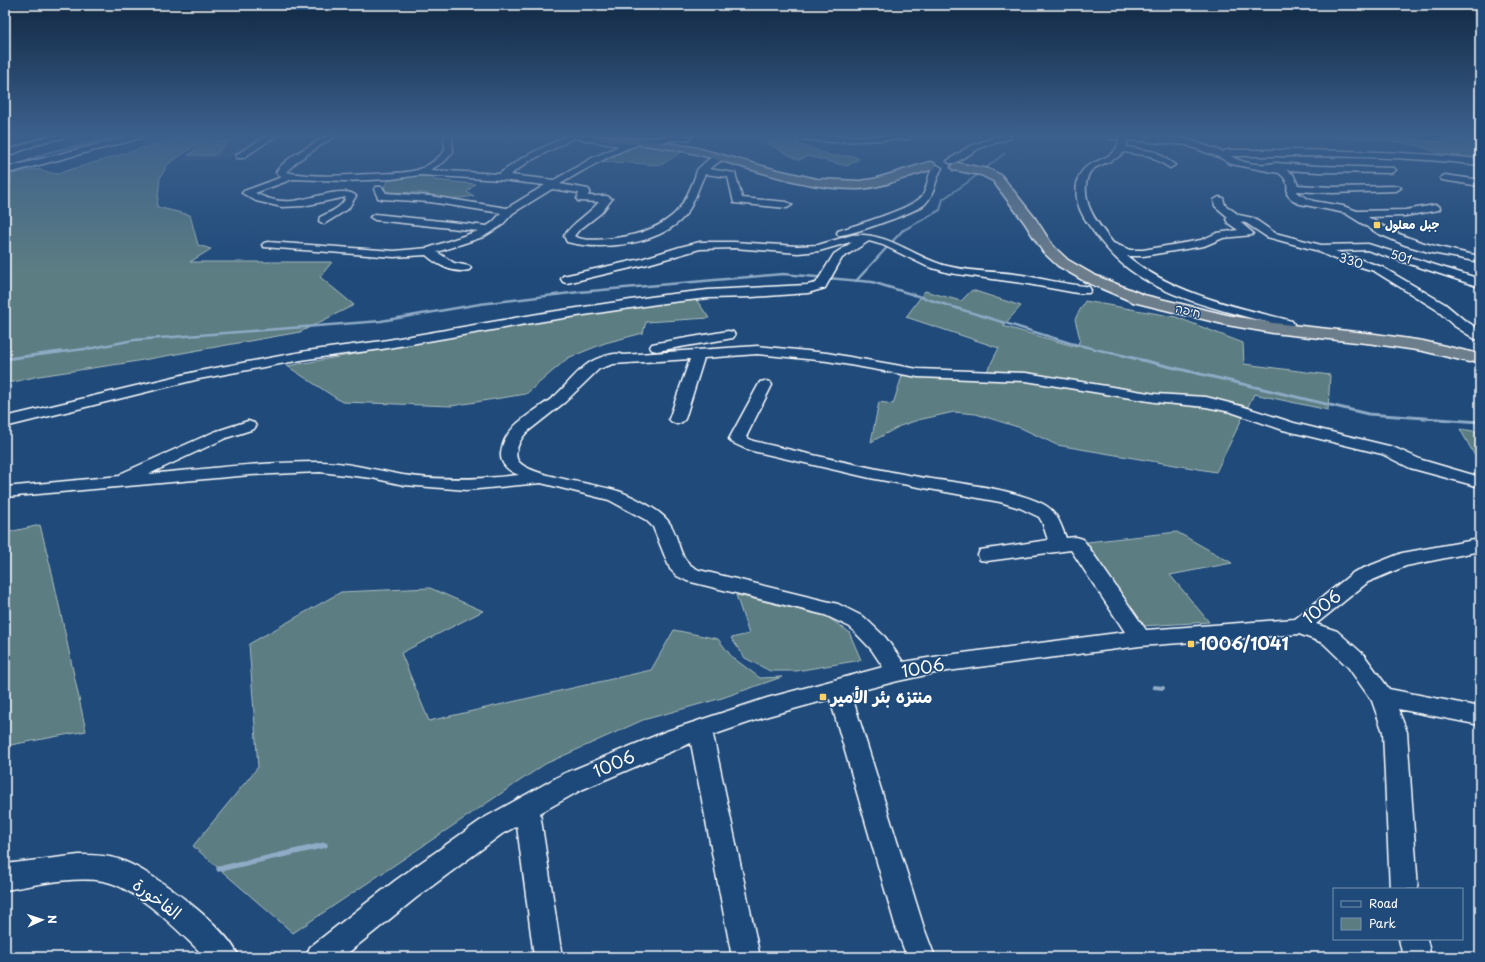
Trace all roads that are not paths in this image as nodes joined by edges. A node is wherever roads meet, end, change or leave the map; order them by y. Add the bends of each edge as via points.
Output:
1 (280, 181) edge
2 (530, 181) edge
3 (559, 181) edge
4 (697, 181) edge
5 (733, 181) edge
6 (809, 181) edge
7 (835, 181) edge
8 (866, 181) edge
9 (882, 181) edge
10 (932, 181) edge
11 (999, 181) edge
12 (1008, 181) edge
13 (1081, 181) edge
14 (1291, 181) edge
15 (1465, 181) edge
16 (1480, 183) edge
17 (554, 184) junction
18 (1294, 188) junction
19 (1396, 188) dead end
20 (379, 189) dead end
21 (1219, 200) dead end
22 (787, 205) dead end
23 (1435, 208) dead end
24 (509, 211) junction
25 (1355, 214) junction
26 (375, 217) dead end
27 (1236, 218) junction
28 (324, 221) dead end
29 (489, 229) junction
30 (867, 238) junction
31 (268, 245) dead end
32 (1110, 245) junction
33 (1319, 248) junction
34 (810, 249) junction
35 (429, 251) junction
36 (1480, 259) edge
37 (465, 268) dead end
38 (567, 279) dead end
39 (1480, 284) edge
40 (1085, 290) dead end
41 (1236, 313) junction
42 (728, 335) dead end
43 (1475, 350) edge
44 (698, 354) junction
45 (607, 360) junction
46 (765, 385) dead end
47 (677, 419) dead end
48 (5, 422) edge
49 (248, 426) dead end
50 (541, 478) junction
51 (117, 482) junction
52 (1480, 482) edge
53 (5, 492) edge
54 (1058, 545) junction
55 (1480, 545) edge
56 (987, 555) dead end
57 (1300, 626) junction
58 (1140, 638) junction
59 (898, 672) junction
60 (838, 688) junction
61 (1382, 697) junction
62 (1480, 716) edge
63 (700, 730) junction
64 (527, 807) junction
65 (5, 877) edge
66 (1404, 888) edge
67 (1413, 940) edge
68 (225, 957) edge
69 (320, 957) edge
70 (548, 957) edge
71 (746, 957) edge
72 (921, 957) edge
73 (1417, 957) edge

1 - 28 street via 247,193 272,204 285,205 338,195 351,196 340,211
2 - 17 street
3 - 17 street
4 - 17 street via 686,206 672,223 663,229 634,238 606,243 580,242 571,240 569,236 574,229 598,211 607,199 582,199 585,191
5 - 22 street via 738,201
6 - 9 highway via 835,184
7 - 8 highway
10 - 34 street via 928,195 920,204 815,242
11 - 43 highway, חיפה via 1048,249 1063,263 1095,281 1139,299 1273,328
12 - 41 highway, חיפה via 1058,249 1098,277 1145,296
13 - 32 street via 1084,211
14 - 18 street
15 - 16 street
17 - 24 street
18 - 19 street
18 - 25 street via 1292,194 1299,200
20 - 24 street via 382,196 430,199
21 - 27 street, 330 via 1220,206
23 - 25 street via 1405,213
24 - 29 street
25 - 36 street via 1386,233 1412,244
26 - 29 street
27 - 32 street via 1231,219 1248,233 1222,235 1204,243 1143,253 1128,253
27 - 33 street, 330 via 1250,220 1276,237
29 - 35 street via 479,235
30 - 34 street via 845,239 821,248
30 - 40 street via 882,241 941,268
30 - 48 street via 838,256 821,285 808,289 664,299 307,355 199,375
31 - 35 street via 394,254
32 - 41 street via 1123,259 1150,279
33 - 39 street, 501 via 1368,247
33 - 43 street, 330 via 1378,270 1441,307 1458,322
34 - 38 street via 777,250 720,244 701,245 643,262
35 - 37 street via 437,259 456,268
41 - 43 highway, חיפה via 1287,324 1352,330
42 - 45 street via 631,352
44 - 45 street
44 - 47 street
44 - 52 street via 757,350 811,355 918,373 1026,377 1155,398 1206,402 1289,427 1387,450 1416,464
45 - 50 street via 594,366 514,436 509,459 514,467
46 - 54 street via 737,439 748,445 870,473 1002,497 1026,504 1045,513 1051,521
49 - 51 street via 220,435
50 - 51 street via 468,485 404,480 372,473 320,467 250,470
50 - 59 street via 615,496 652,516 661,524 677,564 694,576 831,609 857,622 878,642
51 - 53 street
54 - 56 street
54 - 58 street via 1076,543
55 - 57 street, 1006 via 1402,560 1361,577
57 - 58 street, 1006
57 - 61 street via 1330,637 1356,661
58 - 59 street, 1006 via 940,664
59 - 60 street, 1006
60 - 63 street, 1006 via 767,707
60 - 72 street
61 - 62 street
61 - 66 street via 1395,732
63 - 64 street, 1006 via 667,741 572,782
63 - 71 street
64 - 69 street, 1006 via 493,826 412,884
64 - 70 street
65 - 68 street, الفاخورة via 70,869 104,868 135,879 166,902
67 - 73 street

